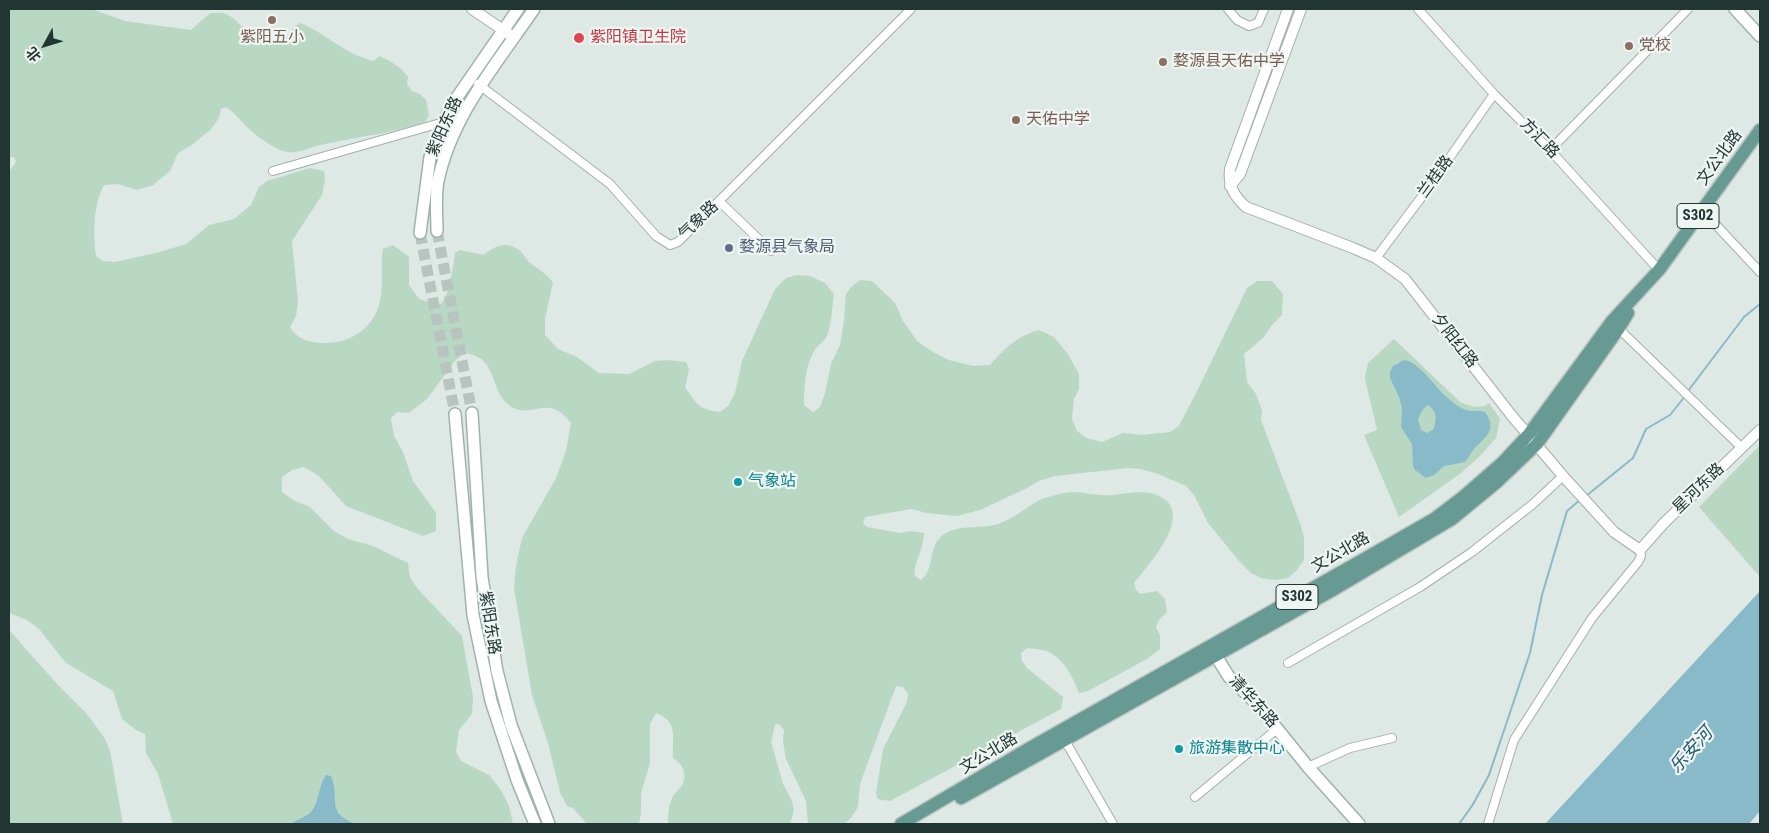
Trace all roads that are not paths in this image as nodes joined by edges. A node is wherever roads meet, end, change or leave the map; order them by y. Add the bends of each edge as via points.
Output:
1 (472, 9) edge
2 (518, 9) edge
3 (534, 9) edge
4 (911, 9) edge
5 (1228, 9) edge
6 (1264, 9) edge
7 (1288, 9) edge
8 (1301, 9) edge
9 (1418, 9) edge
10 (1688, 9) edge
11 (1735, 9) edge
12 (504, 30) junction
13 (1760, 36) edge
14 (514, 37) junction
15 (470, 79) junction
16 (480, 86) junction
17 (1494, 94) junction
18 (444, 122) junction
19 (1760, 130) edge
20 (1550, 150) junction
21 (273, 171) dead end
22 (1230, 186) junction
23 (719, 201) junction
24 (1702, 210) junction
25 (437, 230) tunnel mouth
26 (420, 233) tunnel mouth
27 (771, 251) dead end
28 (1376, 258) junction
29 (1659, 270) junction
30 (1760, 272) edge
31 (1616, 325) junction
32 (472, 413) tunnel mouth
33 (455, 414) tunnel mouth
34 (1760, 430) edge
35 (1533, 439) junction
36 (1742, 448) junction
37 (1563, 476) junction
38 (1640, 550) junction
39 (1213, 651) junction
40 (1288, 663) dead end
41 (1277, 729) junction
42 (1063, 736) junction
43 (1392, 738) dead end
44 (1308, 767) junction
45 (1194, 797) dead end
46 (535, 824) edge
47 (549, 824) edge
48 (901, 824) edge
49 (916, 824) edge
50 (1113, 824) edge
51 (1359, 824) edge
52 (1488, 824) edge

1 - 12 street
2 - 12 main road, 紫阳东路
3 - 14 main road, 紫阳东路
4 - 23 street, 气象路
5 - 6 street via 1237,20 1248,26 1258,24
7 - 22 street via 1230,169
8 - 22 street via 1240,174
9 - 17 street, 方汇路
10 - 20 street
11 - 13 main road
12 - 14 street
12 - 15 main road, 紫阳东路
14 - 16 main road, 紫阳东路
15 - 16 street, 气象路
15 - 18 main road, 紫阳东路
16 - 23 street, 气象路 via 610,184 656,236 670,245 678,242
16 - 25 main road, 紫阳东路 via 454,131 438,182
17 - 20 street, 方汇路
17 - 28 street, 兰桂路
18 - 21 street
18 - 26 main road, 紫阳东路 via 430,157
19 - 24 main road, 文公北路 / S302
20 - 29 street, 方汇路
22 - 28 street, 夕阳红路 via 1246,207
23 - 27 street
24 - 29 main road, 文公北路 / S302
24 - 30 street
28 - 35 street, 夕阳红路 via 1415,290
29 - 31 main road, 文公北路 / S302 via 1633,300 1626,318
31 - 35 main road, 文公北路 / S302
31 - 36 street
32 - 47 main road, 紫阳东路 via 482,577 497,671 512,725
33 - 46 main road, 紫阳东路 via 473,615 491,701
34 - 36 street, 星河东路
35 - 37 street, 夕阳红路
35 - 39 main road, 文公北路 / S302 via 1497,482 1452,519 1339,586
36 - 38 street, 星河东路
37 - 38 street, 夕阳红路 via 1614,532
37 - 40 street via 1472,552 1420,587
38 - 52 street via 1638,562 1592,618 1514,740
39 - 41 main road, 清华东路 via 1229,677
39 - 42 main road, 文公北路 / S302
41 - 44 main road, 清华东路
41 - 45 street
42 - 48 main road, 文公北路 / S302
42 - 49 main road, 文公北路 / S302
42 - 50 street
43 - 44 street via 1350,748
44 - 51 main road, 清华东路

